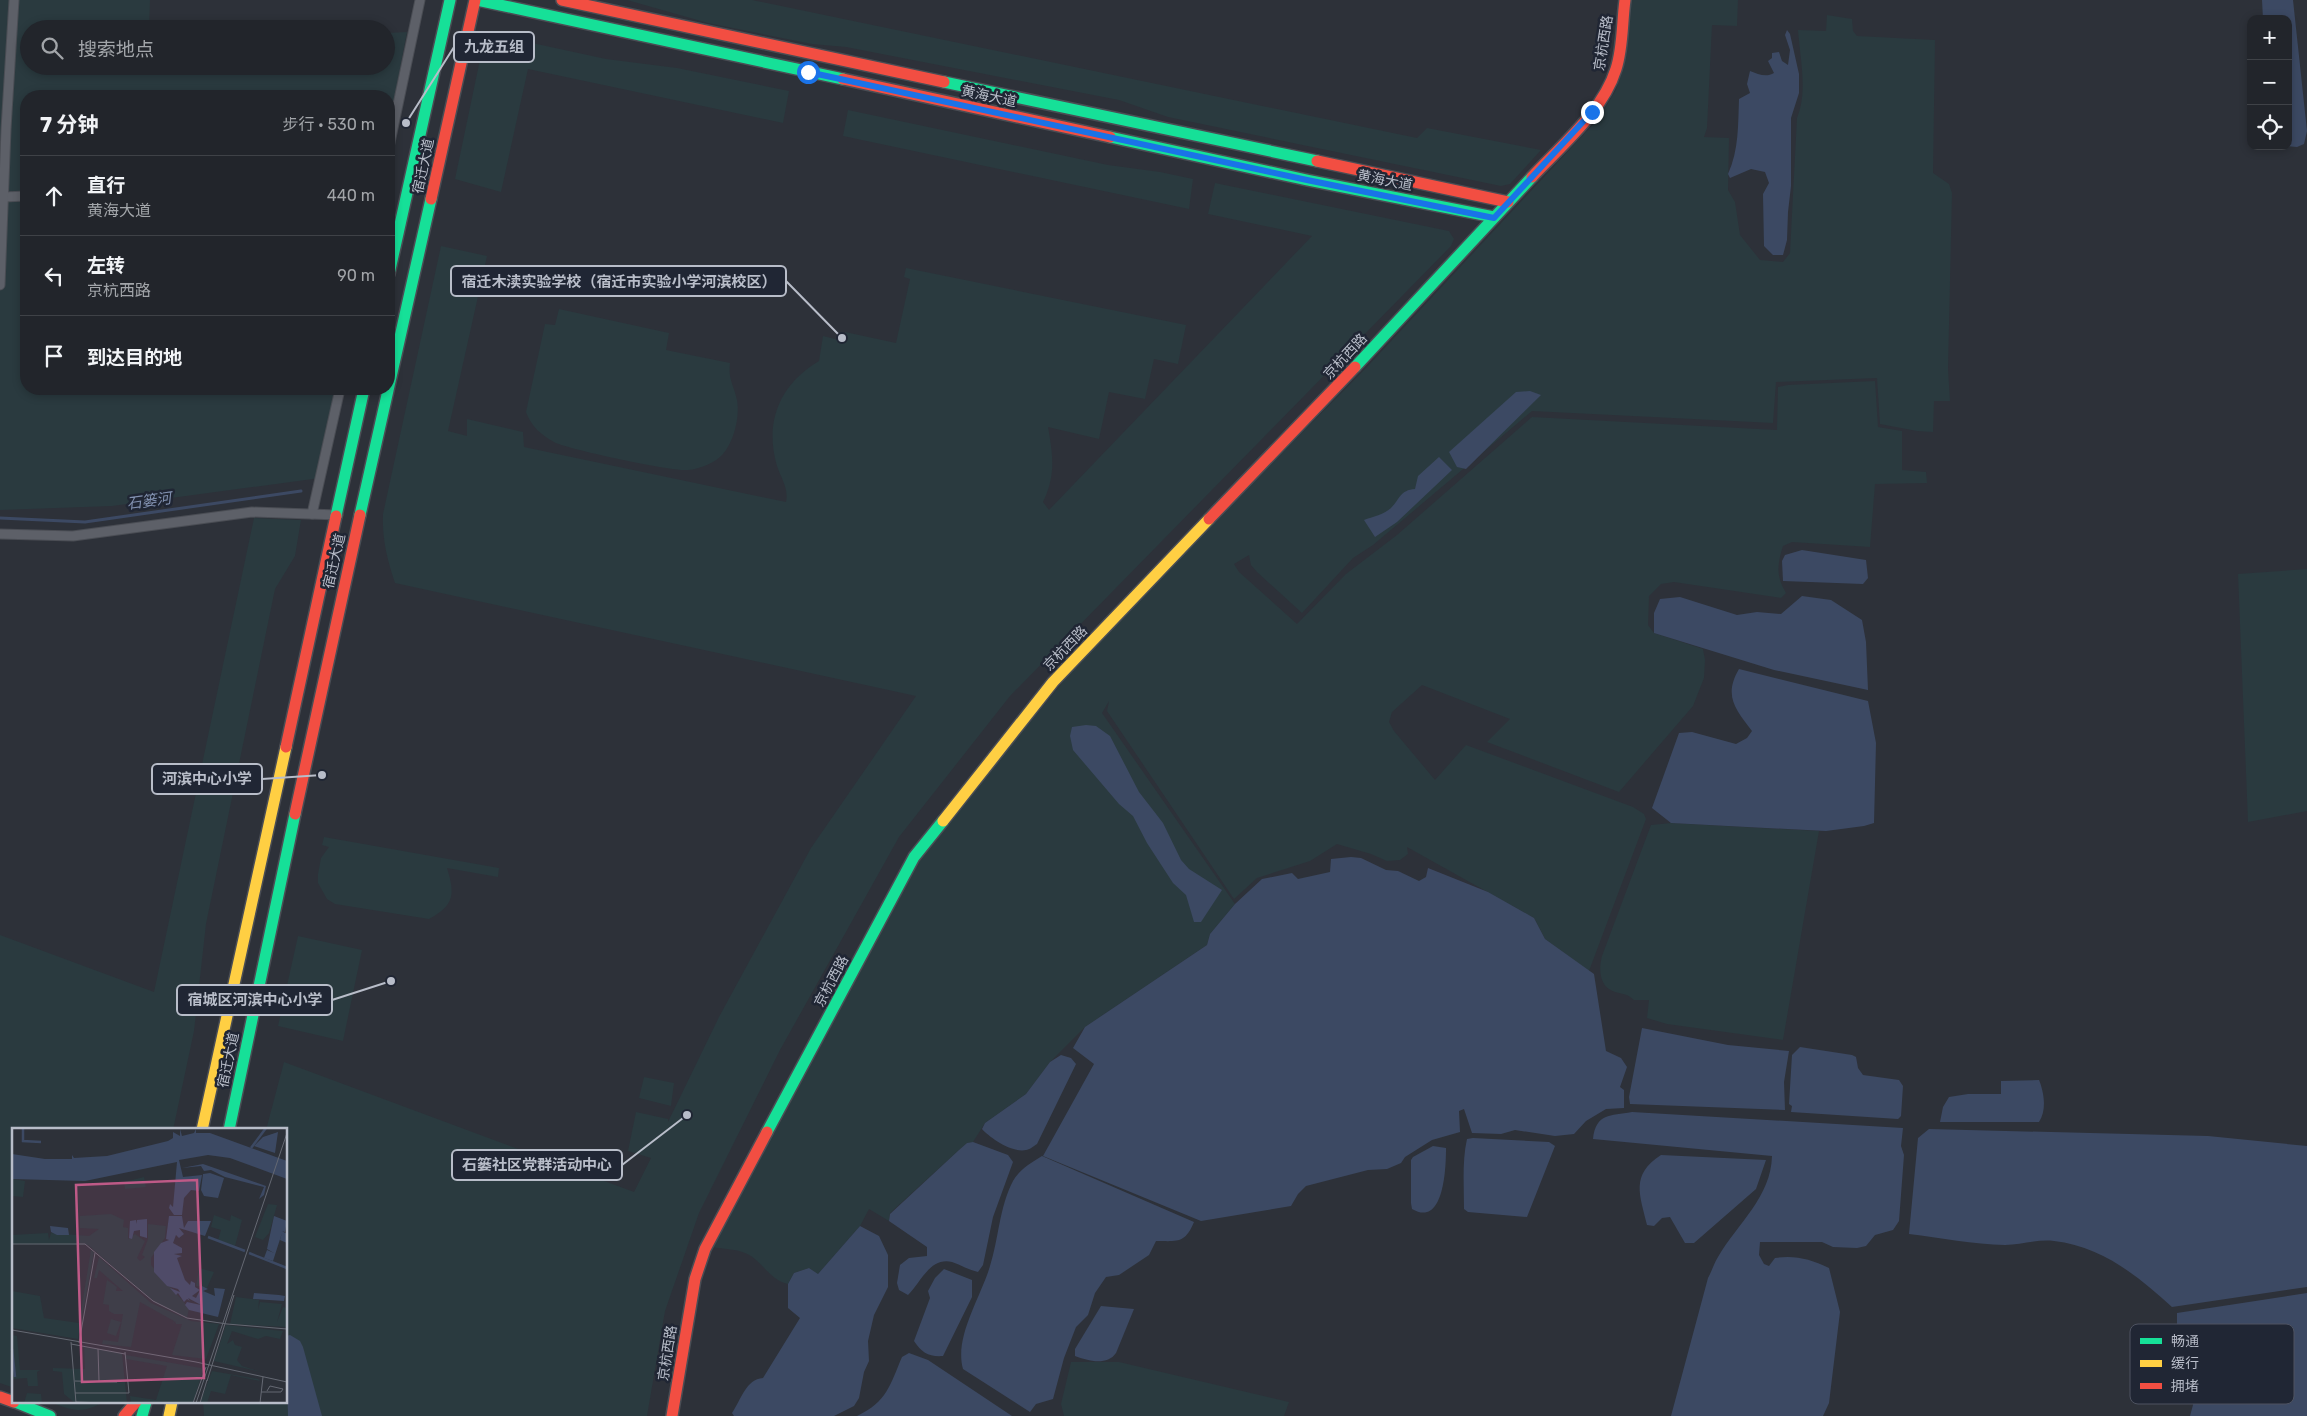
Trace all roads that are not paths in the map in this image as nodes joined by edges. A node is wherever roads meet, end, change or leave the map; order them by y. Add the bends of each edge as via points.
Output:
1 (14, 0) edge
2 (420, 0) edge
3 (450, 0) edge
4 (476, 0) edge
5 (562, 0) edge
6 (1625, 0) edge
7 (395, 119) edge
8 (20, 196) edge
9 (4, 197) junction
10 (1508, 202) junction
11 (1494, 218) junction
12 (395, 247) edge
13 (0, 286) edge
14 (395, 363) edge
15 (339, 395) edge
16 (363, 395) edge
17 (388, 395) edge
18 (312, 514) junction
19 (338, 515) junction
20 (0, 534) edge
21 (202, 1128) edge
22 (229, 1128) edge
23 (0, 1396) edge
24 (12, 1402) edge
25 (18, 1404) edge
26 (134, 1404) edge
27 (50, 1416) edge
28 (124, 1416) edge
29 (672, 1416) edge

1 - 9 street
2 - 7 street
3 - 12 main road, 宿迁大道
4 - 11 main road, 黄海大道
4 - 14 main road, 宿迁大道
5 - 10 main road, 黄海大道
6 - 10 main road, 京杭西路 via 1617,68 1610,88 1592,112
8 - 9 street
9 - 13 street
10 - 11 main road, 京杭西路
11 - 29 main road, 京杭西路 via 1053,682 914,857 705,1249 695,1279
15 - 18 street
16 - 19 main road, 宿迁大道
17 - 22 main road, 宿迁大道 via 344,581
18 - 19 street
18 - 20 street via 252,512 73,536
19 - 21 main road, 宿迁大道 via 322,574
23 - 24 main road
25 - 27 main road
26 - 28 main road

